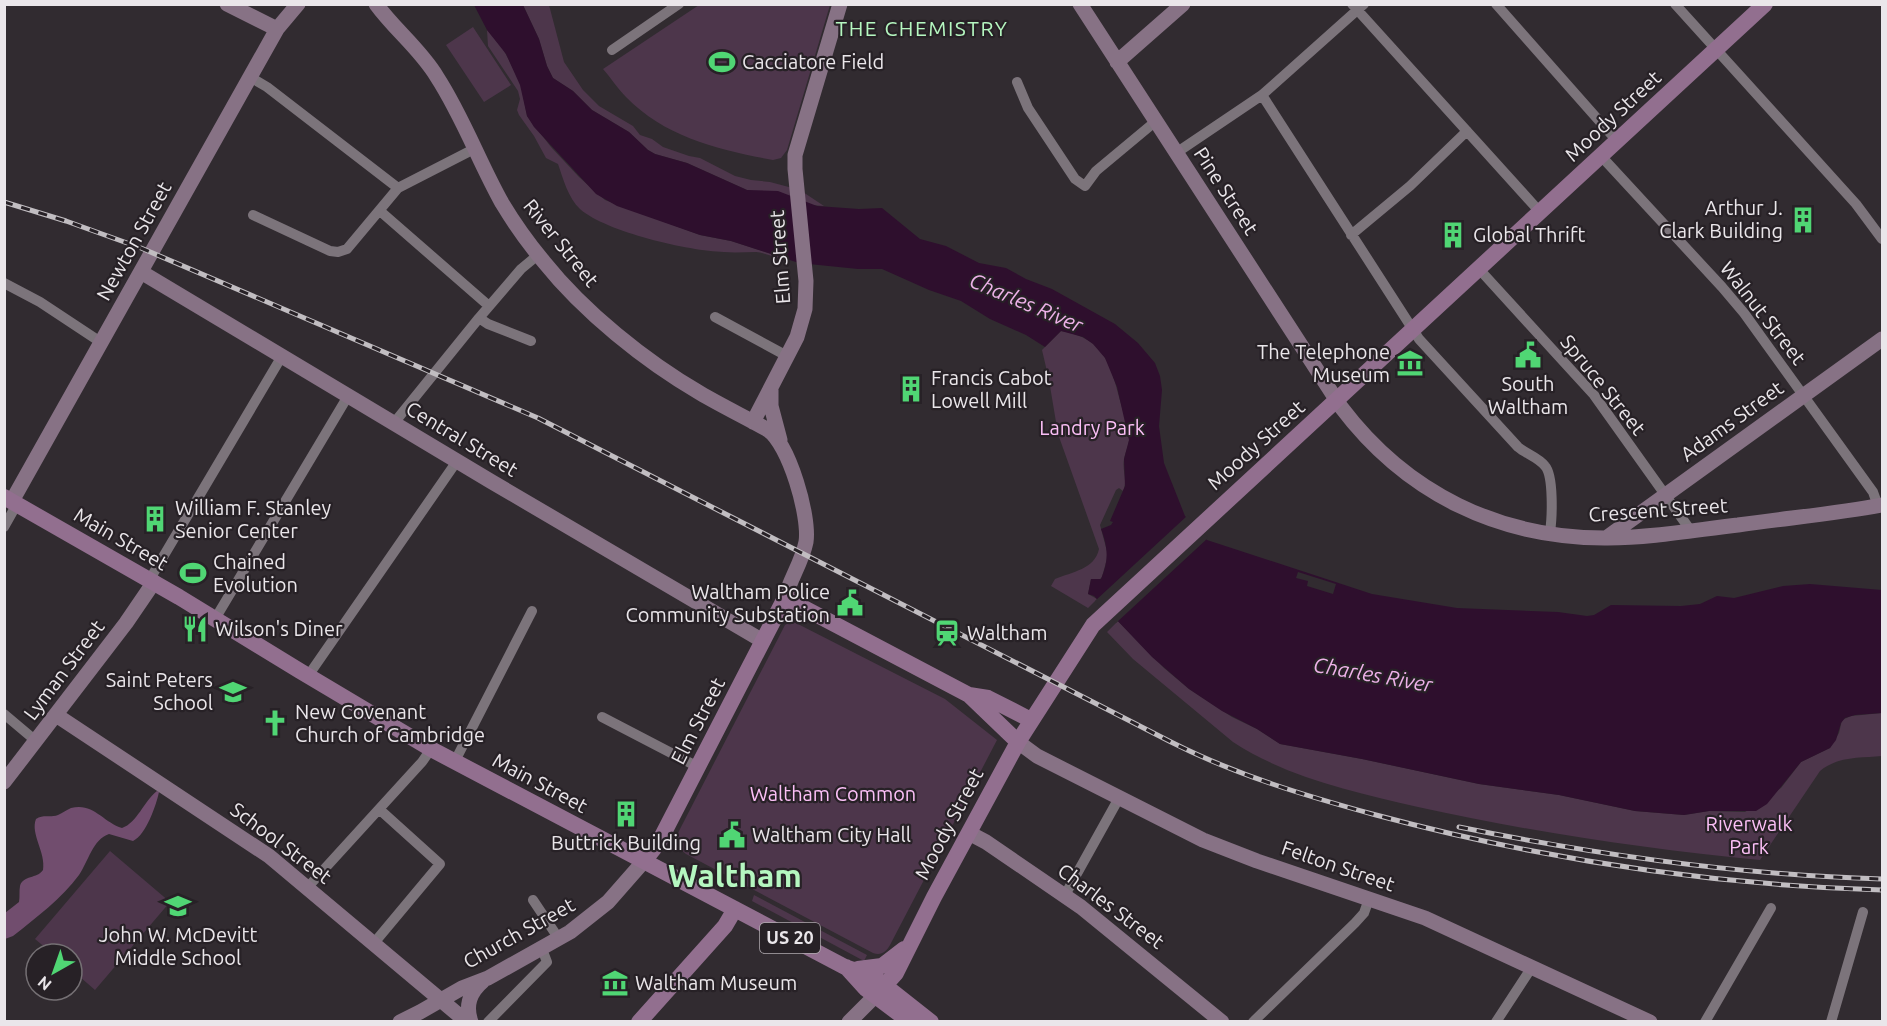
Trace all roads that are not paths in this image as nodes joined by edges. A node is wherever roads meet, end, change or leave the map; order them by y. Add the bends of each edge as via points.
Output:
1 (227, 4) edge
2 (298, 4) edge
3 (376, 4) edge
4 (679, 4) edge
5 (840, 4) edge
6 (1080, 4) edge
7 (1183, 4) edge
8 (1496, 4) edge
9 (1675, 4) edge
10 (1765, 4) edge
11 (1358, 7) edge
12 (278, 29) junction
13 (1716, 49) junction
14 (612, 50) dead end
15 (1117, 62) junction
16 (250, 76) junction
17 (1017, 82) dead end
18 (1262, 95) junction
19 (1156, 121) junction
20 (1467, 131) junction
21 (1617, 141) junction
22 (476, 148) junction
23 (1176, 153) junction
24 (1600, 156) junction
25 (399, 188) junction
26 (380, 211) junction
27 (1540, 212) junction
28 (253, 215) dead end
29 (1350, 235) junction
30 (1882, 239) edge
31 (538, 255) junction
32 (145, 265) junction
33 (1479, 268) junction
34 (4, 283) edge
35 (489, 306) junction
36 (715, 317) dead end
37 (479, 318) junction
38 (1413, 330) junction
39 (1882, 339) edge
40 (531, 341) dead end
41 (102, 343) junction
42 (282, 356) junction
43 (787, 356) junction
44 (771, 387) junction
45 (1803, 395) junction
46 (348, 396) junction
47 (1336, 400) junction
48 (753, 422) junction
49 (394, 423) junction
50 (782, 446) junction
51 (457, 461) junction
52 (1665, 495) junction
53 (11, 501) edge
54 (1880, 506) edge
55 (4, 527) edge
56 (1690, 531) junction
57 (1550, 532) junction
58 (1606, 538) junction
59 (152, 581) junction
60 (785, 598) junction
61 (532, 611) dead end
62 (215, 619) junction
63 (763, 641) junction
64 (308, 676) junction
65 (969, 695) junction
66 (4, 714) edge
67 (56, 715) junction
68 (602, 717) dead end
69 (1031, 720) junction
70 (36, 741) junction
71 (1018, 742) junction
72 (431, 749) junction
73 (455, 761) junction
74 (698, 767) junction
75 (4, 782) edge
76 (1119, 798) junction
77 (379, 809) junction
78 (969, 833) junction
79 (644, 861) junction
80 (307, 888) junction
81 (1065, 895) junction
82 (1369, 899) junction
83 (532, 900) dead end
84 (1771, 908) dead end
85 (735, 909) junction
86 (1863, 912) dead end
87 (559, 939) junction
88 (912, 942) junction
89 (374, 943) junction
90 (542, 949) junction
91 (845, 967) junction
92 (1532, 968) junction
93 (488, 978) junction
94 (881, 990) junction
95 (441, 1000) junction
96 (400, 1022) edge
97 (469, 1022) edge
98 (488, 1022) edge
99 (639, 1022) edge
100 (849, 1022) edge
101 (910, 1022) edge
102 (931, 1022) edge
103 (1222, 1022) edge
104 (1253, 1022) edge
105 (1496, 1022) edge
106 (1650, 1022) edge
107 (1705, 1022) edge
108 (1831, 1022) edge

1 - 12 street
2 - 12 street, Newton Street
3 - 22 street, River Street via 431,68
4 - 14 street
5 - 43 street, Elm Street via 797,146 795,173 806,299 803,319
6 - 15 street, Pine Street
7 - 15 street
8 - 21 street
9 - 13 street
10 - 13 main road, Moody Street
11 - 18 street
11 - 20 street
12 - 16 street, Newton Street
13 - 21 main road, Moody Street
13 - 30 street via 1856,204
15 - 19 street, Pine Street
16 - 25 street
16 - 32 street, Newton Street
17 - 19 street via 1028,108 1075,179 1085,186 1096,171
18 - 23 street
18 - 29 street
19 - 23 street, Pine Street
20 - 27 street
20 - 29 street via 1410,186
21 - 24 main road, Moody Street
22 - 25 street
22 - 31 street, River Street via 502,202
23 - 47 street, Pine Street
24 - 27 main road, Moody Street
24 - 45 street, Walnut Street via 1734,300
25 - 26 street
26 - 28 street via 356,240 339,252
26 - 35 street
27 - 33 main road, Moody Street
29 - 38 street
31 - 35 street
31 - 48 street, River Street via 586,307 626,341 694,390
32 - 41 street, Newton Street
32 - 42 street, Central Street
33 - 38 main road, Moody Street
33 - 52 street, Spruce Street via 1594,395
34 - 41 street
35 - 37 street
36 - 43 street
37 - 40 street
37 - 49 street
38 - 47 main road, Moody Street
38 - 57 street via 1521,450 1547,469
39 - 45 street, Adams Street
41 - 53 street, Newton Street
42 - 46 street, Central Street
42 - 59 street
43 - 44 street, Elm Street
44 - 48 street, Elm Street
44 - 50 street via 771,406
45 - 52 street, Adams Street
45 - 54 street, Walnut Street
46 - 49 street, Central Street
46 - 62 street
47 - 57 street, Crescent Street via 1394,463 1437,495 1486,517
47 - 69 main road, Moody Street via 1105,613 1083,637
48 - 50 street, Elm Street via 773,433
49 - 51 street, Central Street
50 - 60 street, Elm Street via 797,484 806,539
51 - 63 street, Central Street
51 - 64 street
52 - 56 street, Spruce Street
52 - 58 street, Adams Street
53 - 55 street
53 - 59 main road, Main Street / US 20
54 - 56 street, Crescent Street
56 - 58 street, Crescent Street
57 - 58 street, Crescent Street
59 - 62 main road, Main Street / US 20
59 - 67 street, Lyman Street via 126,623
60 - 63 main road, Elm Street
60 - 65 main road
61 - 73 street
62 - 64 main road, Main Street / US 20
63 - 74 main road, Elm Street
64 - 72 main road, Main Street / US 20
65 - 69 main road via 988,698
65 - 71 main road
66 - 70 street
67 - 70 street, Lyman Street
67 - 80 street, School Street via 246,840
68 - 74 street
69 - 71 main road, Moody Street
70 - 75 street, Lyman Street
71 - 76 street, Felton Street via 1037,756
71 - 78 main road, Moody Street
72 - 73 main road, Main Street / US 20
72 - 77 street
73 - 79 main road, Main Street / US 20
74 - 79 main road, Elm Street via 659,842
76 - 81 street
76 - 82 street, Felton Street via 1215,845
77 - 80 street
77 - 89 street via 440,864
78 - 81 street, Charles Street
78 - 88 main road, Moody Street
79 - 85 main road, Main Street / US 20
79 - 87 street, Church Street via 603,907
80 - 89 street, School Street
81 - 103 street, Charles Street
82 - 92 street, Felton Street via 1438,923
82 - 104 street via 1355,923
83 - 87 street
84 - 107 street
85 - 91 main road, Main Street / US 20
85 - 99 main road via 725,926
86 - 108 street
87 - 90 street, Church Street
88 - 91 main road via 882,966
88 - 94 main road, Moody Street via 896,973
89 - 95 street, School Street
90 - 93 street, Church Street
90 - 98 street via 547,962
91 - 94 main road, Main Street / US 20
92 - 105 street
92 - 106 street, Felton Street
93 - 95 street, Church Street
93 - 97 street via 470,997
94 - 100 street
94 - 101 main road, Main Street / US 20
94 - 102 main road, Main Street / US 20
95 - 96 street, Church Street
95 - 97 street, School Street

